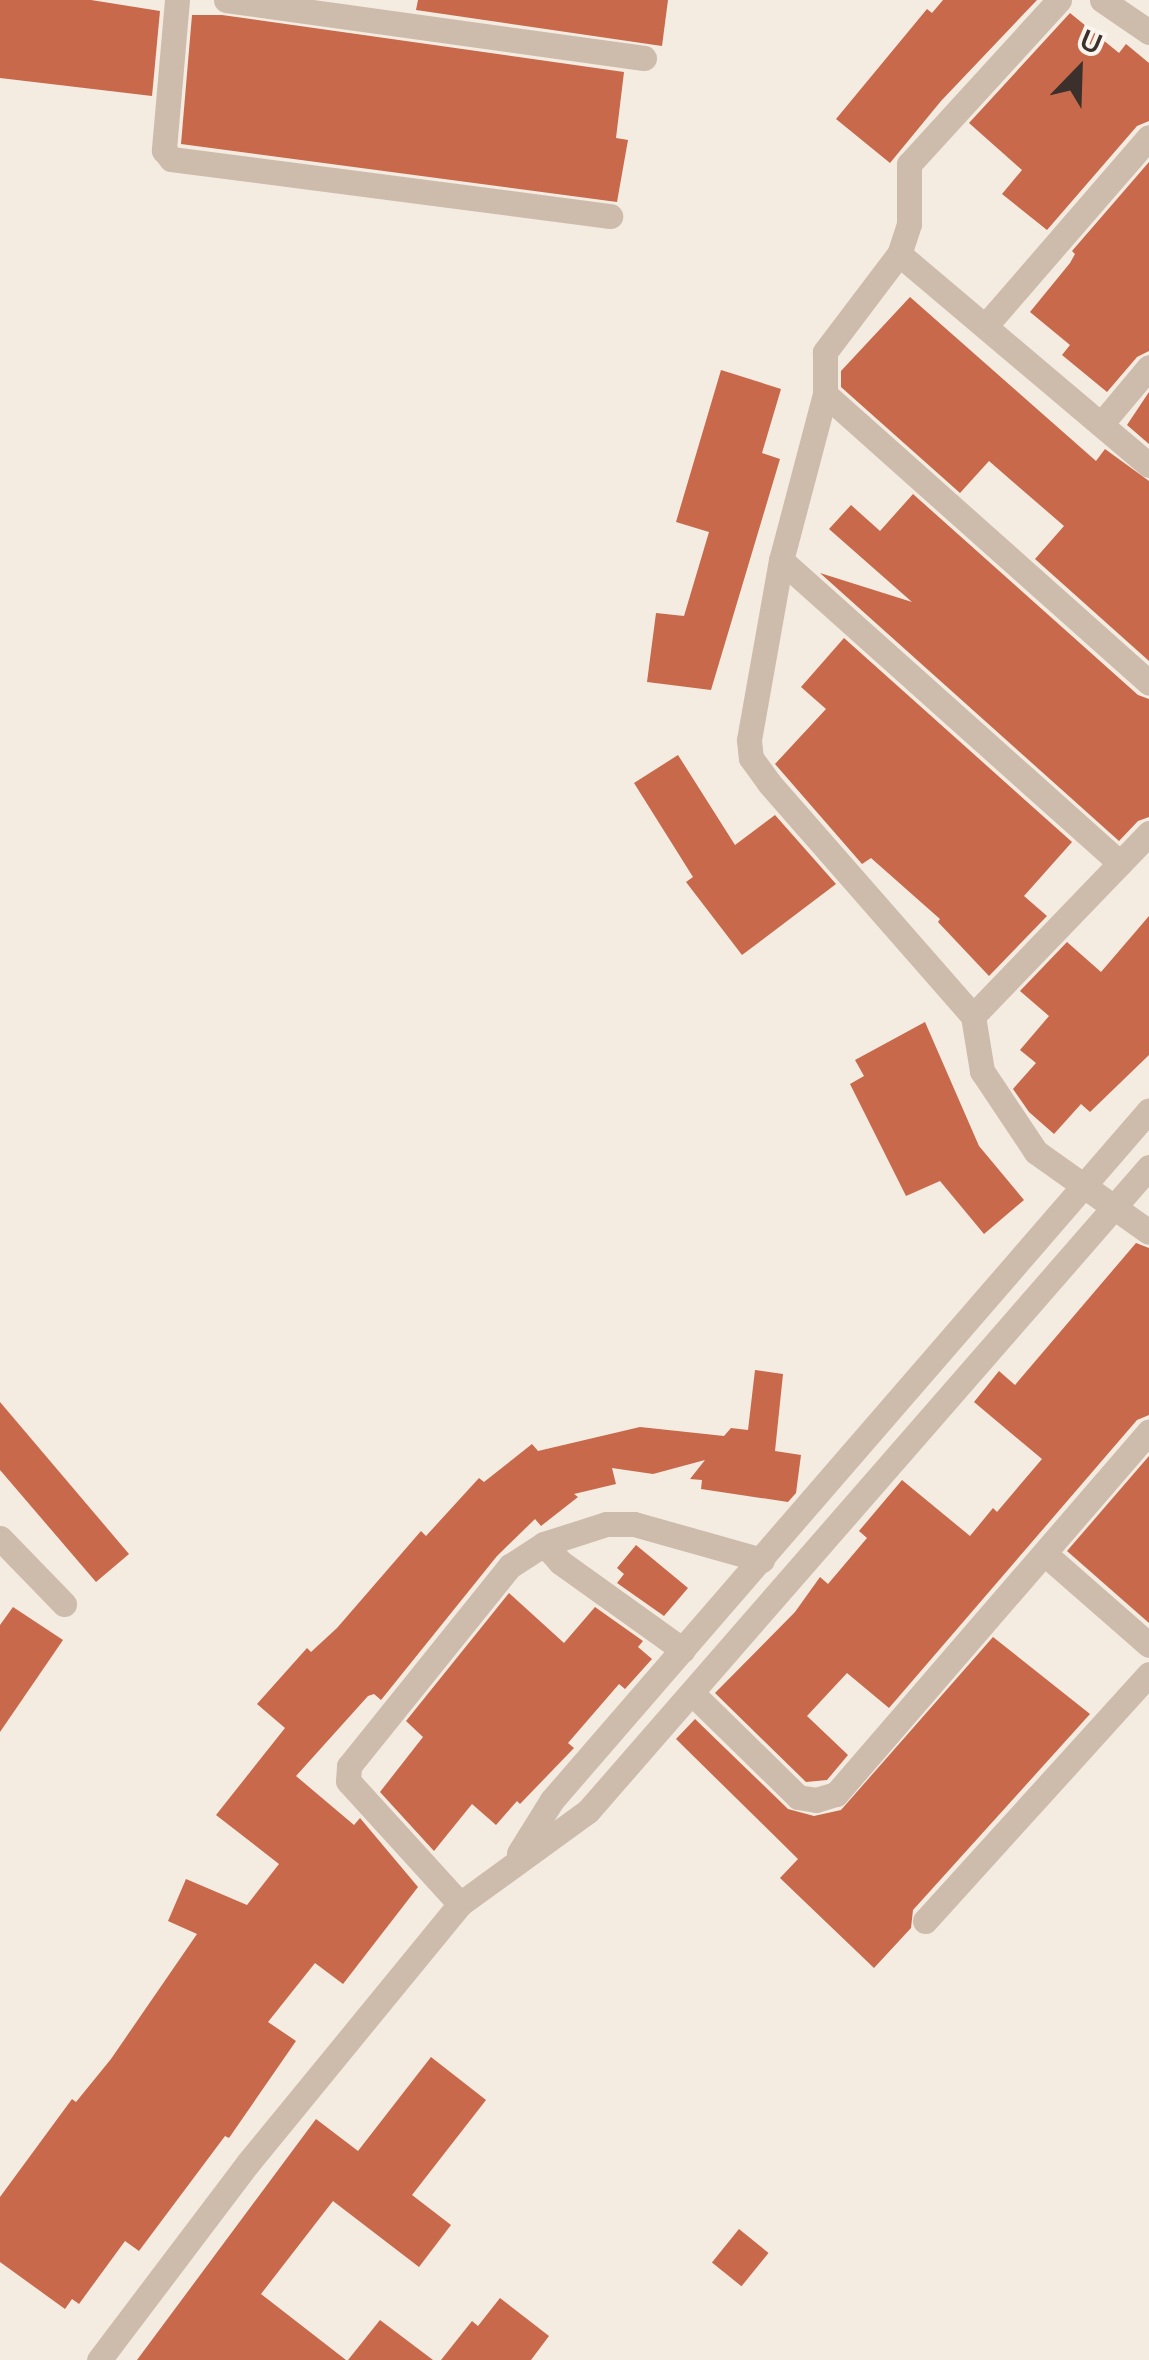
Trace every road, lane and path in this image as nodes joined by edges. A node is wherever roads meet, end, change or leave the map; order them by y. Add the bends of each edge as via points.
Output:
1 (177, 0) edge
2 (226, 0) edge
3 (1060, 0) edge
4 (1102, 0) edge
5 (379, 10) edge
6 (1139, 17) edge
7 (644, 58) dead end
8 (1149, 137) edge
9 (610, 216) dead end
10 (899, 254) junction
11 (986, 324) junction
12 (1149, 367) edge
13 (825, 394) junction
14 (1102, 423) junction
15 (1149, 465) edge
16 (780, 560) junction
17 (1149, 683) edge
18 (1149, 832) edge
19 (1120, 863) junction
20 (973, 1016) junction
21 (1149, 1110) edge
22 (1149, 1167) edge
23 (1080, 1186) junction
24 (1115, 1205) junction
25 (1149, 1232) edge
26 (1149, 1431) edge
27 (544, 1544) junction
28 (3, 1549) edge
29 (1045, 1554) junction
30 (762, 1560) junction
31 (64, 1604) dead end
32 (1149, 1646) edge
33 (682, 1650) junction
34 (1149, 1674) edge
35 (694, 1694) junction
36 (511, 1866) junction
37 (460, 1904) junction
38 (925, 1921) dead end
39 (99, 2360) edge

1 - 9 street via 164,150 171,159
2 - 5 street
3 - 10 street via 909,164 909,224
4 - 6 street
5 - 7 street
8 - 11 street
10 - 11 street
10 - 13 street via 825,352
11 - 14 street
12 - 14 street
13 - 16 street
13 - 17 street
14 - 15 street
16 - 19 street
16 - 20 street via 751,758
18 - 19 street
19 - 20 street
20 - 23 street via 982,1071 1012,1120 1036,1152
21 - 23 street
22 - 24 street
23 - 24 street
23 - 30 street
24 - 25 street
24 - 35 street
26 - 29 street
27 - 30 street via 606,1524 634,1524
27 - 33 street
27 - 37 street via 510,1566 350,1766 348,1781
28 - 31 street
29 - 32 street
29 - 35 street via 836,1794 798,1796
30 - 33 street
33 - 36 street via 552,1800
34 - 38 street
35 - 36 street via 588,1811
36 - 37 street
37 - 39 street via 248,2163

